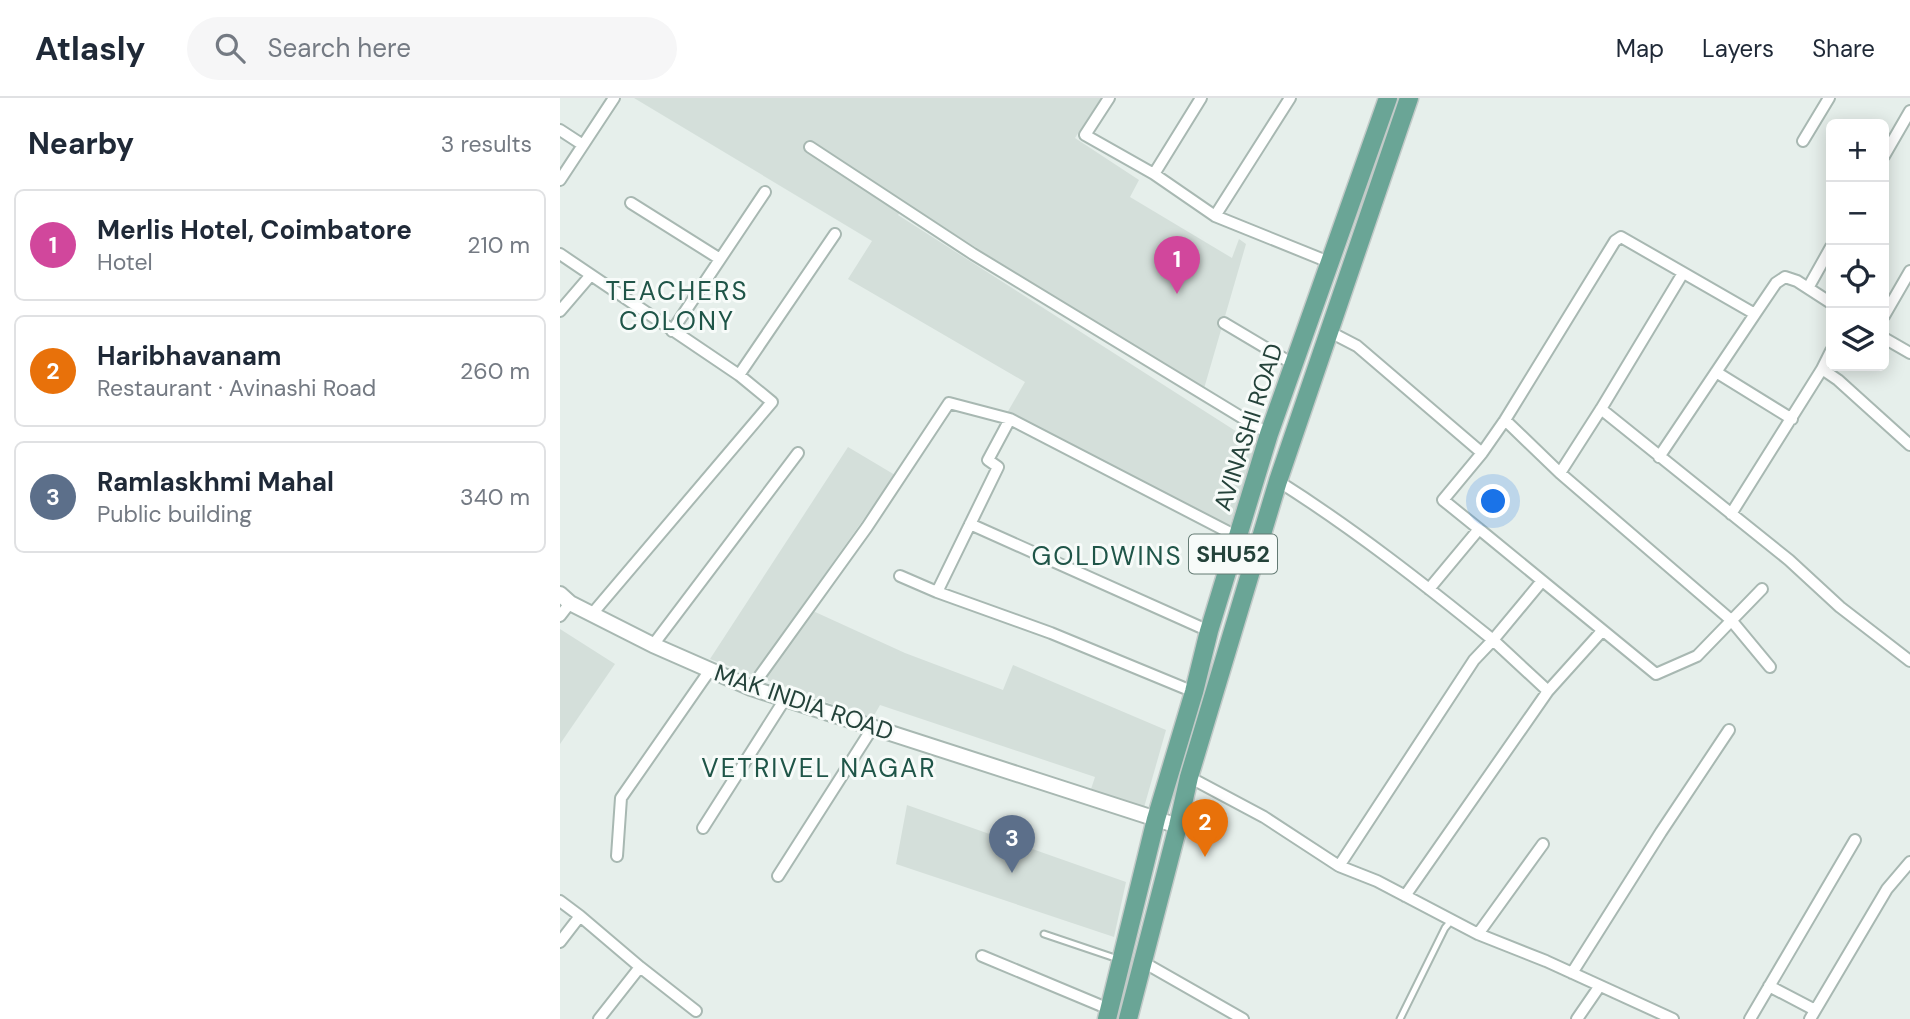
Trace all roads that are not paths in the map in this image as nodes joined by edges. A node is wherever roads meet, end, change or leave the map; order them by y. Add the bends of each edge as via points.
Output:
1 (614, 98) edge
2 (1109, 98) edge
3 (1201, 98) edge
4 (1290, 98) edge
5 (1388, 98) edge
6 (1409, 98) edge
7 (1829, 98) edge
8 (1910, 111) edge
9 (560, 130) edge
10 (1803, 141) dead end
11 (583, 145) junction
12 (810, 147) dead end
13 (1889, 147) edge
14 (1154, 174) junction
15 (560, 180) edge
16 (765, 192) dead end
17 (631, 203) dead end
18 (1214, 216) junction
19 (835, 234) dead end
20 (560, 254) edge
21 (1826, 256) edge
22 (720, 259) junction
23 (1329, 262) junction
24 (1910, 271) edge
25 (1683, 273) junction
26 (590, 276) junction
27 (1808, 288) junction
28 (1826, 300) edge
29 (1889, 308) edge
30 (560, 311) edge
31 (1755, 314) junction
32 (1224, 323) dead end
33 (672, 331) junction
34 (1330, 332) junction
35 (1889, 341) edge
36 (1910, 353) edge
37 (1826, 361) edge
38 (1293, 365) junction
39 (1822, 369) junction
40 (1716, 372) junction
41 (739, 375) junction
42 (1601, 409) junction
43 (1010, 419) junction
44 (1792, 419) junction
45 (1505, 420) junction
46 (1269, 434) junction
47 (1910, 445) edge
48 (798, 453) dead end
49 (1482, 453) junction
50 (1659, 457) junction
51 (1560, 473) junction
52 (1278, 481) junction
53 (1731, 514) junction
54 (970, 524) junction
55 (1479, 529) junction
56 (1238, 537) junction
57 (900, 576) dead end
58 (1542, 581) junction
59 (1429, 589) junction
60 (1762, 589) dead end
61 (937, 592) junction
62 (565, 598) edge
63 (592, 614) junction
64 (560, 616) edge
65 (1731, 620) junction
66 (1209, 631) junction
67 (1602, 631) junction
68 (1493, 640) junction
69 (653, 645) junction
70 (1910, 661) edge
71 (1770, 667) dead end
72 (710, 670) junction
73 (751, 688) junction
74 (1548, 691) junction
75 (1194, 692) junction
76 (785, 699) junction
77 (873, 727) junction
78 (1729, 730) dead end
79 (1189, 777) junction
80 (1156, 819) junction
81 (1178, 827) junction
82 (702, 828) dead end
83 (1856, 840) dead end
84 (1543, 844) dead end
85 (617, 856) dead end
86 (1910, 862) edge
87 (1339, 866) junction
88 (778, 876) dead end
89 (1405, 896) junction
90 (560, 901) edge
91 (580, 916) junction
92 (1451, 921) junction
93 (1044, 934) dead end
94 (1478, 934) junction
95 (560, 942) edge
96 (982, 956) dead end
97 (1121, 960) junction
98 (1143, 962) junction
99 (640, 967) junction
100 (1572, 973) junction
101 (1769, 986) junction
102 (1599, 987) junction
103 (696, 1011) dead end
104 (1108, 1014) edge
105 (1652, 1015) edge
106 (1812, 1015) edge
107 (599, 1019) edge
108 (1128, 1019) edge
109 (1243, 1019) edge
110 (1400, 1019) edge
111 (1577, 1019) edge
112 (1673, 1019) edge
113 (1749, 1019) edge

1 - 11 street
2 - 14 street via 1085,135
3 - 14 street
4 - 18 street
5 - 23 main road, AVINASHI ROAD / SHU52
6 - 34 main road, AVINASHI ROAD / SHU52
7 - 10 street
8 - 13 street
9 - 11 street
11 - 15 street
12 - 46 street via 974,254
14 - 18 street
16 - 22 street
17 - 22 street
18 - 23 street
19 - 41 street
20 - 26 street
21 - 27 street
22 - 33 street
23 - 38 main road, AVINASHI ROAD / SHU52
24 - 29 street
25 - 31 street
25 - 42 street
25 - 45 street via 1621,237
26 - 30 street
26 - 33 street
27 - 28 street
27 - 31 street via 1785,277
31 - 40 street
32 - 38 street
33 - 41 street
34 - 49 street via 1357,346
34 - 52 main road, AVINASHI ROAD / SHU52
35 - 36 street
37 - 39 street
38 - 46 main road, AVINASHI ROAD / SHU52
39 - 44 street
39 - 47 street
40 - 44 street
40 - 50 street
41 - 63 street via 772,402
42 - 50 street
42 - 51 street
43 - 54 street via 988,460 998,467
43 - 56 street
43 - 73 street via 949,403
44 - 53 street
45 - 49 street
45 - 51 street
46 - 56 main road, AVINASHI ROAD / SHU52
48 - 69 street
49 - 55 street via 1443,500
50 - 53 street
51 - 65 street
52 - 59 street
52 - 79 main road, AVINASHI ROAD / SHU52
53 - 70 street
54 - 61 street
54 - 66 street
55 - 58 street
55 - 59 street
56 - 66 main road, AVINASHI ROAD / SHU52
57 - 61 street
58 - 67 street
58 - 68 street
59 - 68 street
60 - 65 street
61 - 75 street
62 - 63 street, MAK INDIA ROAD
62 - 64 street
63 - 69 street, MAK INDIA ROAD
65 - 67 street via 1697,656 1656,674
65 - 71 street
66 - 75 main road, AVINASHI ROAD / SHU52
67 - 74 street
68 - 74 street
68 - 87 street via 1474,660
69 - 72 street, MAK INDIA ROAD
72 - 73 street, MAK INDIA ROAD
72 - 85 street via 621,798
73 - 76 street, MAK INDIA ROAD
74 - 89 street
75 - 80 main road, AVINASHI ROAD / SHU52
76 - 77 street, MAK INDIA ROAD
76 - 82 street
77 - 80 street, MAK INDIA ROAD
77 - 88 street
78 - 100 street
79 - 81 main road, AVINASHI ROAD / SHU52
79 - 87 street via 1264,817
80 - 81 street, MAK INDIA ROAD
80 - 97 main road, AVINASHI ROAD / SHU52
81 - 98 main road, AVINASHI ROAD / SHU52
83 - 101 street
84 - 94 street
86 - 106 street via 1887,889
87 - 89 street
89 - 92 street
90 - 91 street
91 - 95 street
91 - 99 street
92 - 94 street
92 - 110 lane
93 - 97 lane
94 - 100 street
96 - 104 street
97 - 104 main road, AVINASHI ROAD / SHU52
98 - 108 main road, AVINASHI ROAD / SHU52
98 - 109 street
99 - 103 street
99 - 107 street
100 - 102 street
101 - 106 street
101 - 113 street
102 - 105 street
102 - 111 street
105 - 112 street

